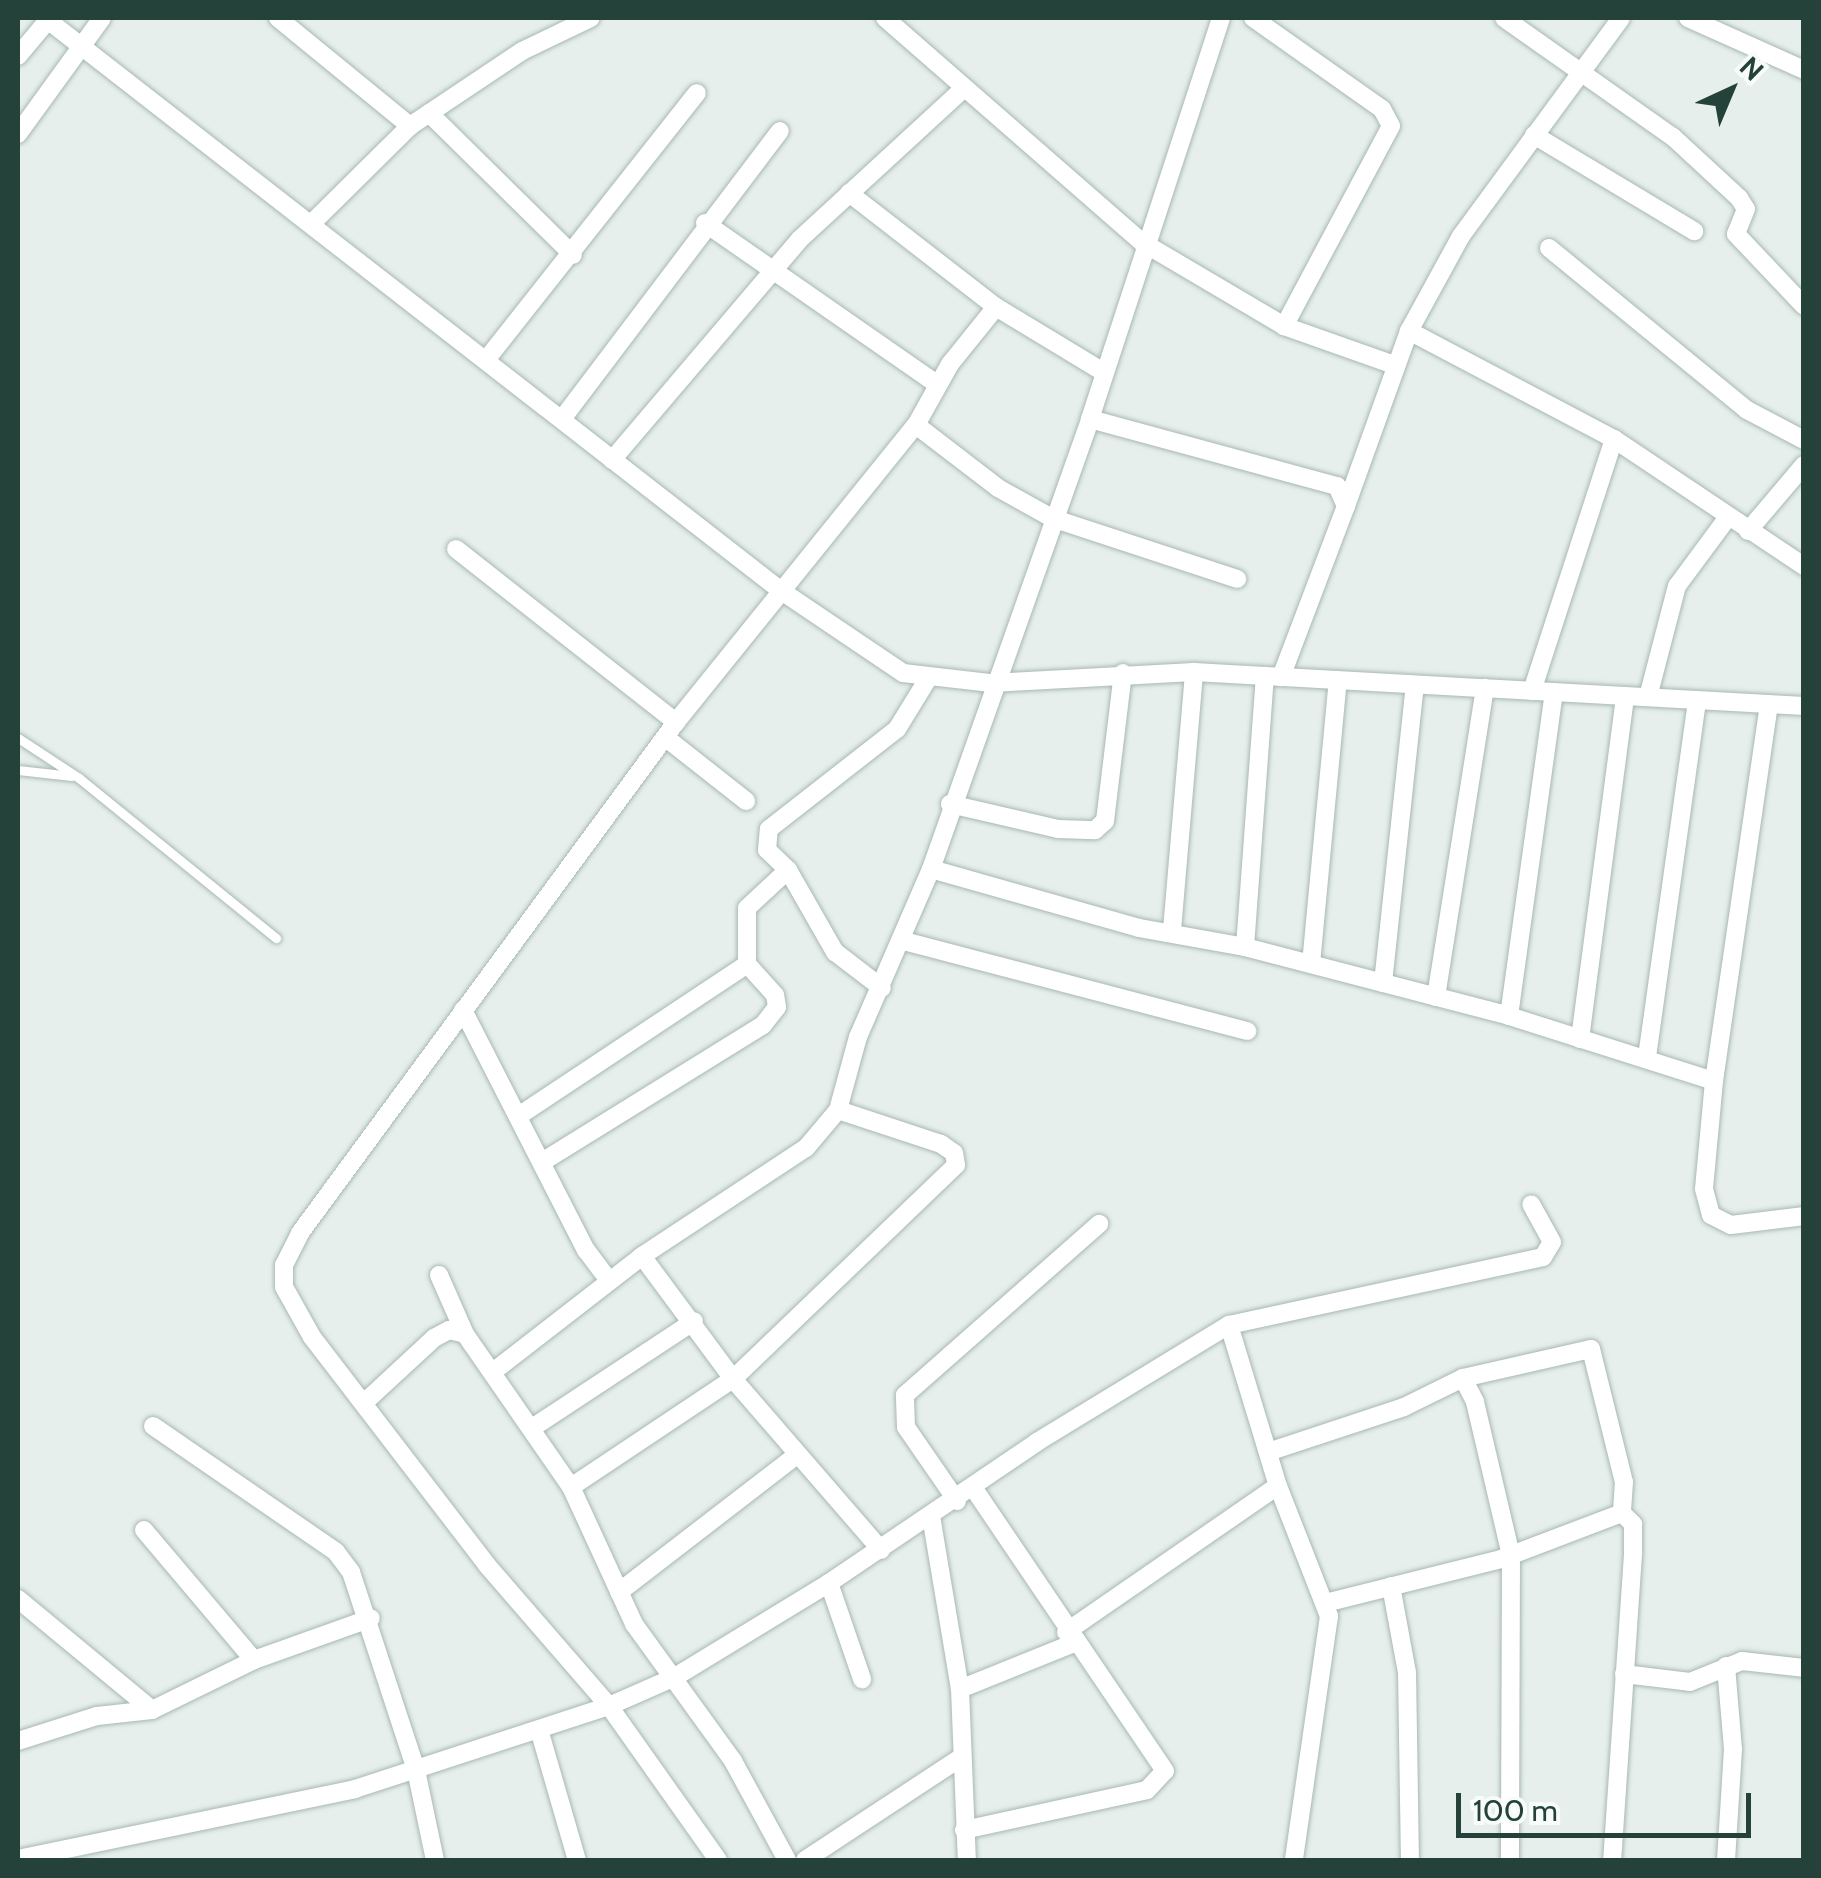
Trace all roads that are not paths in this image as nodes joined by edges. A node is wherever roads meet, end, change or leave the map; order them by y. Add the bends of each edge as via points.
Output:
1 (102, 18) edge
2 (278, 18) edge
3 (591, 18) edge
4 (885, 18) edge
5 (1221, 18) edge
6 (1253, 18) edge
7 (1504, 18) edge
8 (1621, 18) edge
9 (1688, 18) edge
10 (46, 19) edge
11 (82, 47) junction
12 (18, 56) edge
13 (1580, 70) junction
14 (1804, 70) edge
15 (963, 89) junction
16 (697, 93) dead end
17 (428, 113) junction
18 (410, 126) junction
19 (780, 131) dead end
20 (18, 134) edge
21 (1534, 134) junction
22 (848, 193) junction
23 (705, 223) junction
24 (311, 224) junction
25 (1694, 230) dead end
26 (1142, 242) junction
27 (1548, 248) dead end
28 (573, 255) junction
29 (772, 269) junction
30 (1804, 306) edge
31 (996, 307) junction
32 (1284, 326) junction
33 (1409, 330) junction
34 (486, 360) junction
35 (1394, 365) junction
36 (1105, 372) junction
37 (937, 384) junction
38 (562, 419) junction
39 (1090, 419) junction
40 (916, 424) junction
41 (1614, 438) junction
42 (1804, 440) edge
43 (612, 460) junction
44 (1804, 466) edge
45 (1346, 506) junction
46 (1728, 517) junction
47 (1052, 518) junction
48 (1748, 531) junction
49 (456, 548) dead end
50 (1804, 566) edge
51 (1237, 580) dead end
52 (780, 590) junction
53 (1194, 672) junction
54 (1123, 673) junction
55 (1273, 676) junction
56 (930, 677) junction
57 (1338, 680) junction
58 (992, 683) junction
59 (1415, 684) junction
60 (1486, 688) junction
61 (1532, 691) junction
62 (1554, 692) junction
63 (1625, 696) junction
64 (1648, 697) junction
65 (1697, 700) junction
66 (1770, 704) junction
67 (1804, 706) edge
68 (671, 730) junction
69 (18, 738) edge
70 (18, 770) edge
71 (80, 778) junction
72 (746, 800) dead end
73 (950, 804) junction
74 (931, 869) junction
75 (788, 870) junction
76 (1172, 930) junction
77 (276, 938) dead end
78 (904, 941) junction
79 (1244, 947) junction
80 (747, 964) junction
81 (1311, 964) junction
82 (1383, 984) junction
83 (882, 988) junction
84 (1436, 997) junction
85 (463, 1010) junction
86 (1509, 1016) junction
87 (1247, 1030) dead end
88 (1580, 1039) junction
89 (1647, 1057) junction
90 (1714, 1081) junction
91 (838, 1110) junction
92 (520, 1114) junction
93 (542, 1162) junction
94 (1532, 1204) dead end
95 (1804, 1216) edge
96 (1099, 1224) dead end
97 (642, 1256) junction
98 (439, 1274) dead end
99 (609, 1281) junction
100 (694, 1321) junction
101 (1229, 1324) junction
102 (465, 1334) junction
103 (494, 1371) junction
104 (1462, 1378) junction
105 (733, 1379) junction
106 (366, 1402) junction
107 (153, 1426) dead end
108 (532, 1428) junction
109 (1268, 1452) junction
110 (797, 1455) junction
111 (1278, 1486) junction
112 (571, 1487) junction
113 (974, 1489) junction
114 (958, 1501) junction
115 (1622, 1513) junction
116 (931, 1516) junction
117 (144, 1530) dead end
118 (881, 1550) junction
119 (1511, 1554) junction
120 (829, 1583) junction
121 (1391, 1586) junction
122 (619, 1592) junction
123 (1325, 1604) junction
124 (20, 1605) edge
125 (371, 1618) junction
126 (1070, 1637) junction
127 (254, 1660) junction
128 (1726, 1666) junction
129 (1804, 1668) edge
130 (1624, 1674) junction
131 (676, 1677) junction
132 (862, 1679) dead end
133 (960, 1689) junction
134 (608, 1706) junction
135 (152, 1710) junction
136 (540, 1734) junction
137 (18, 1741) edge
138 (962, 1757) junction
139 (416, 1770) junction
140 (964, 1830) junction
141 (18, 1859) edge
142 (435, 1860) edge
143 (578, 1860) edge
144 (718, 1860) edge
145 (787, 1860) edge
146 (805, 1860) edge
147 (968, 1860) edge
148 (1294, 1860) edge
149 (1410, 1860) edge
150 (1510, 1860) edge
151 (1612, 1860) edge
152 (1726, 1860) edge

1 - 11 street
2 - 18 street
3 - 17 street via 522,51
4 - 15 street
5 - 26 street
6 - 32 street via 1382,109 1390,126
7 - 13 street
8 - 13 street
9 - 14 street
10 - 11 street
10 - 12 street
11 - 20 street
11 - 24 street
13 - 21 street
13 - 30 street via 1673,136 1744,203 1736,234
15 - 22 street
15 - 26 street
16 - 28 street
17 - 18 street
17 - 28 street
18 - 24 street
19 - 23 street
21 - 25 street
21 - 33 street via 1461,236
22 - 29 street
22 - 31 street
23 - 29 street
23 - 38 street
24 - 34 street
26 - 32 street
26 - 36 street
27 - 42 street via 1747,410
28 - 34 street
29 - 37 street
29 - 43 street
31 - 36 street
31 - 37 street
32 - 35 street
33 - 35 street
33 - 41 street
34 - 38 street
35 - 45 street
36 - 39 street
37 - 40 street
38 - 43 street
39 - 45 street via 1337,486
39 - 47 street
40 - 47 street via 998,488
40 - 52 street
41 - 46 street
41 - 61 street
43 - 52 street
44 - 48 street
45 - 55 street
46 - 48 street
46 - 64 street via 1678,586
47 - 51 street
47 - 58 street
48 - 50 street
49 - 68 street
52 - 56 street via 880,659
52 - 68 street
53 - 54 street
53 - 55 street
53 - 76 street
54 - 58 street
54 - 73 street via 1105,821 1095,830 1058,829
55 - 57 street
55 - 79 street
56 - 58 street
56 - 75 street via 898,730 769,829 767,850
57 - 59 street
57 - 81 street
58 - 73 street
59 - 60 street
59 - 82 street
60 - 61 street
60 - 84 street
61 - 62 street
62 - 63 street
62 - 86 street
63 - 64 street
63 - 88 street
64 - 65 street
65 - 66 street
65 - 89 street
66 - 67 street
66 - 90 street
68 - 72 street
68 - 85 street
69 - 71 lane
70 - 71 lane
71 - 77 lane
73 - 74 street
74 - 76 street via 1139,928
74 - 78 street
75 - 80 street via 748,908
75 - 83 street via 835,952
76 - 79 street
78 - 83 street
78 - 87 street
79 - 81 street
80 - 92 street
80 - 93 street via 775,994 778,1007 763,1025
81 - 82 street
82 - 84 street
83 - 91 street via 858,1038
84 - 86 street
85 - 92 street
85 - 106 street via 300,1233 284,1265 284,1287 312,1337
86 - 88 street
88 - 89 street
89 - 90 street
90 - 95 street via 1704,1189 1710,1215 1731,1224
91 - 97 street via 806,1148
91 - 105 street via 941,1144 954,1153 956,1165
92 - 93 street
93 - 99 street
94 - 101 street via 1552,1242 1543,1257
96 - 114 street via 905,1396 906,1427
97 - 99 street
97 - 100 street
98 - 102 street
99 - 103 street
100 - 105 street
100 - 108 street
101 - 109 street
101 - 113 street
102 - 103 street
102 - 106 street via 450,1330 434,1338
103 - 108 street
104 - 109 street via 1404,1407
104 - 115 street via 1590,1349 1624,1482
104 - 119 street via 1475,1402
105 - 110 street
105 - 112 street
106 - 134 street via 488,1565
107 - 125 street via 336,1552
108 - 112 street
109 - 111 street
110 - 118 street
110 - 122 street
111 - 123 street
111 - 126 street
112 - 122 street
113 - 114 street
113 - 126 street
114 - 116 street
115 - 119 street
115 - 130 street via 1633,1524
116 - 118 street
116 - 133 street
117 - 127 street
118 - 120 street
119 - 121 street
119 - 150 street
120 - 131 street
120 - 132 street
121 - 123 street
121 - 149 street via 1407,1672
122 - 131 street via 634,1624
123 - 148 street
124 - 135 street
125 - 127 street
125 - 139 street
126 - 133 street
126 - 140 street via 1165,1771 1147,1790
127 - 135 street
128 - 129 street via 1742,1661
128 - 130 street via 1690,1682
128 - 152 street via 1733,1749
130 - 151 street
131 - 134 street
131 - 145 street via 733,1761
133 - 138 street
134 - 136 street
134 - 144 street
135 - 137 street via 97,1716
136 - 139 street
136 - 143 street
138 - 140 street
138 - 146 street
139 - 141 street via 355,1789
139 - 142 street
140 - 147 street

